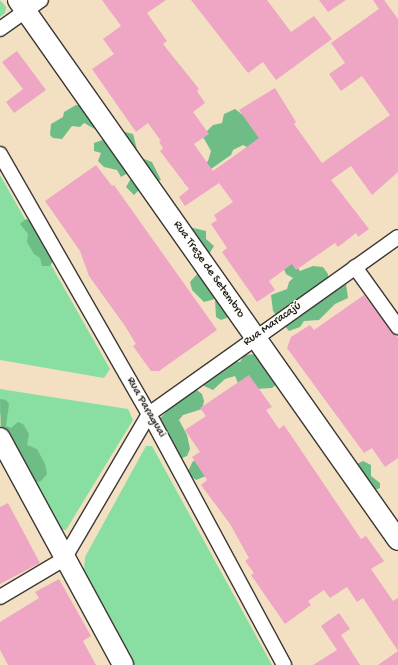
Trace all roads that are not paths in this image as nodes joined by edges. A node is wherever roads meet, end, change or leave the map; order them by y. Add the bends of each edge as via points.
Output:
1 (28, 4) edge
2 (0, 29) edge
3 (0, 154) edge
4 (398, 237) edge
5 (355, 267) junction
6 (398, 327) edge
7 (256, 337) junction
8 (149, 414) junction
9 (0, 438) edge
10 (398, 540) edge
11 (64, 559) junction
12 (0, 597) edge
13 (123, 665) edge
14 (284, 665) edge

1 - 2 street
1 - 7 main road, Rua Treze de Setembro
3 - 8 street, Rua Paraguai
4 - 5 street, Rua Maracajú
5 - 6 street
5 - 7 street, Rua Maracajú
7 - 8 street, Rua Maracajú
7 - 10 main road, Rua Treze de Setembro
8 - 11 street
8 - 14 street, Rua Paraguai
9 - 11 main road
11 - 12 street
11 - 13 main road

